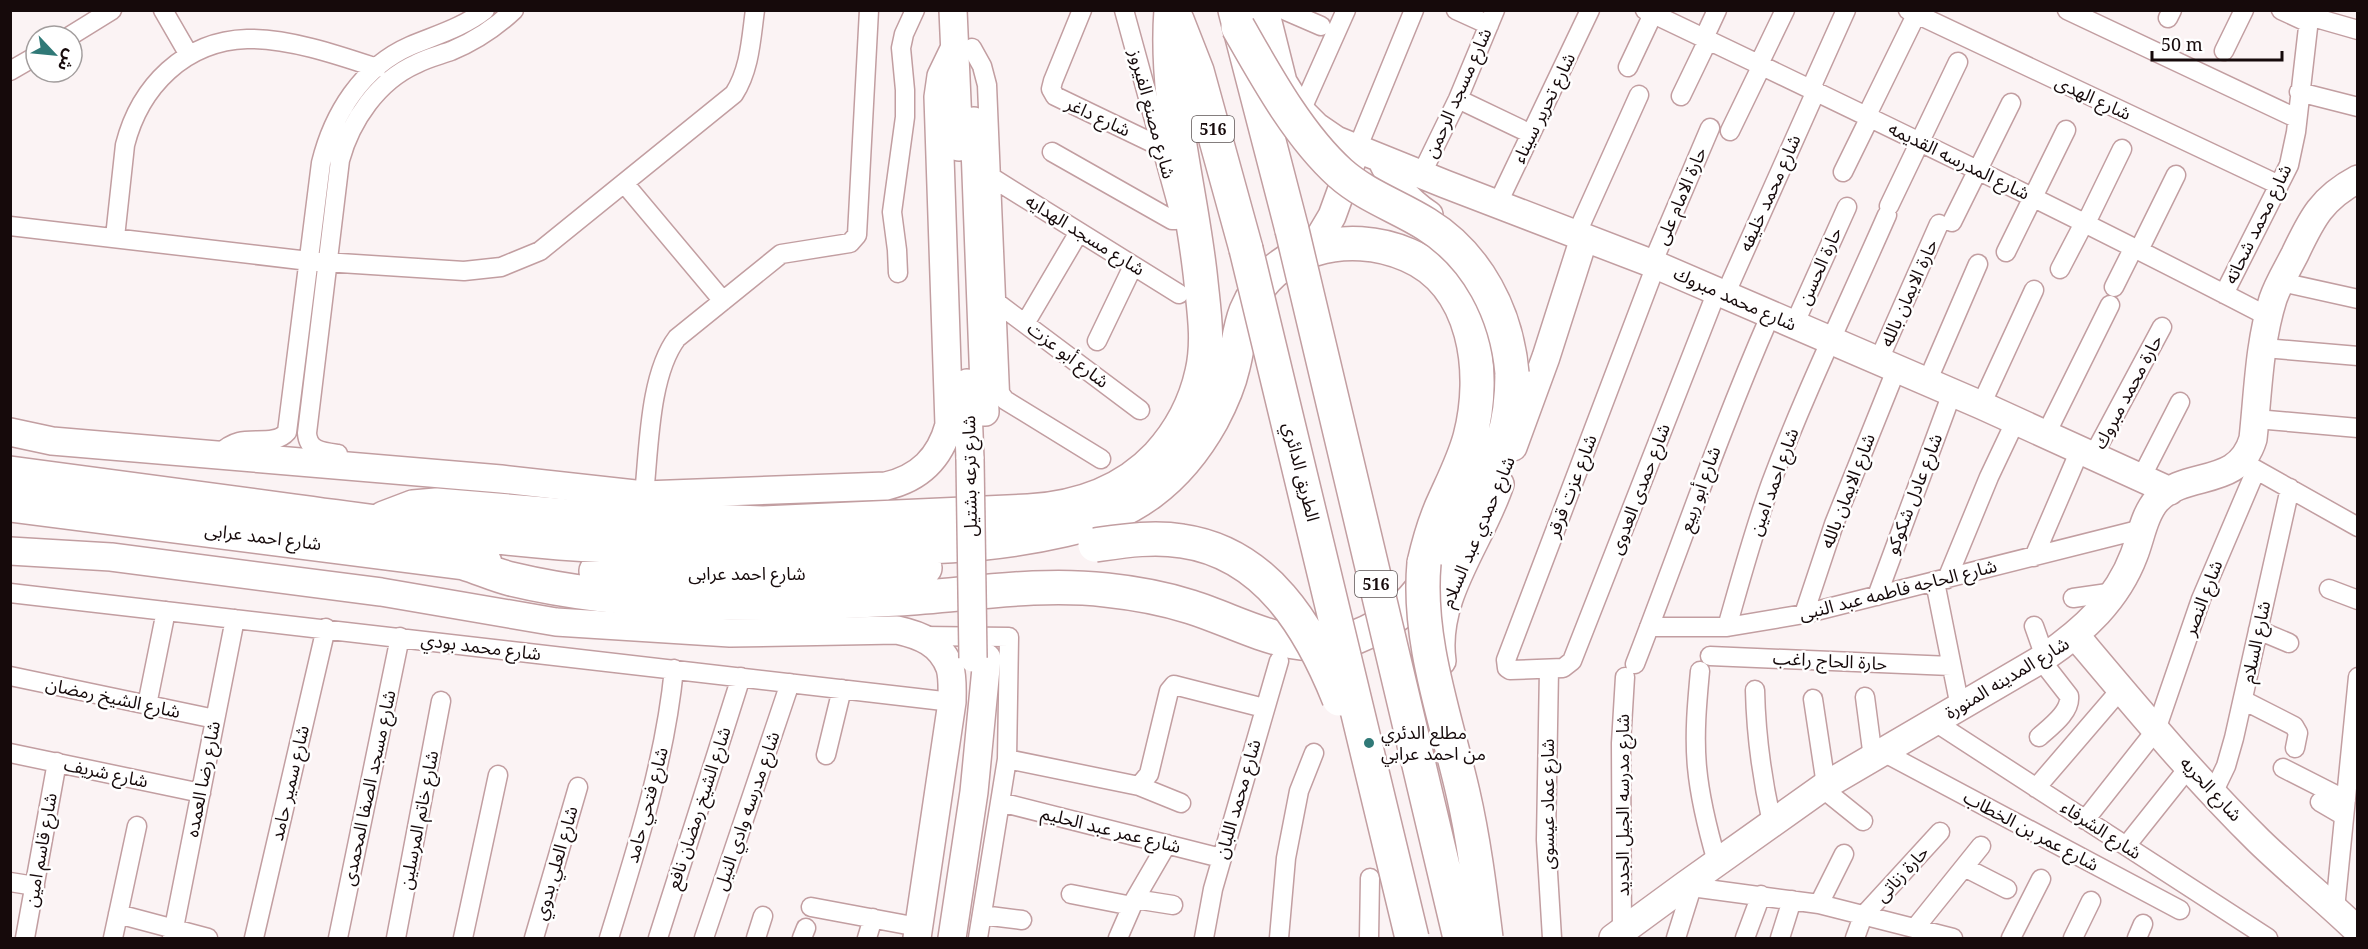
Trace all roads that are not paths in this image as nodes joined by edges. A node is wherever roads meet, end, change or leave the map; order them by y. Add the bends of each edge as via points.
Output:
1 (112, 10) edge
2 (163, 10) edge
3 (485, 10) edge
4 (514, 10) edge
5 (754, 10) edge
6 (869, 10) edge
7 (915, 10) edge
8 (953, 10) edge
9 (970, 10) edge
10 (1082, 10) edge
11 (1172, 10) edge
12 (1284, 10) edge
13 (1346, 10) edge
14 (1414, 10) edge
15 (1456, 10) edge
16 (1590, 10) edge
17 (1717, 10) edge
18 (1785, 10) edge
19 (1846, 10) edge
20 (2067, 10) edge
21 (2244, 10) edge
22 (2281, 10) edge
23 (1121, 12) edge
24 (1649, 12) edge
25 (1912, 13) edge
26 (1246, 16) edge
27 (2309, 16) edge
28 (1492, 18) edge
29 (1321, 26) dead end
30 (84, 27) edge
31 (2358, 30) edge
32 (1706, 39) junction
33 (964, 48) junction
34 (2224, 51) dead end
35 (189, 55) junction
36 (1958, 62) dead end
37 (24, 63) edge
38 (1761, 64) junction
39 (1628, 67) dead end
40 (377, 68) junction
41 (10, 71) edge
42 (1814, 90) junction
43 (2299, 92) junction
44 (1639, 95) dead end
45 (1681, 96) dead end
46 (1458, 99) junction
47 (2011, 103) dead end
48 (2358, 107) edge
49 (1301, 111) junction
50 (1868, 116) junction
51 (2296, 118) junction
52 (1710, 128) dead end
53 (2066, 130) dead end
54 (1730, 131) dead end
55 (1531, 134) junction
56 (1920, 141) junction
57 (1161, 147) junction
58 (2122, 149) dead end
59 (1052, 152) dead end
60 (1369, 154) junction
61 (1978, 170) junction
62 (1843, 172) dead end
63 (1421, 175) junction
64 (2176, 175) dead end
65 (991, 177) junction
66 (2358, 178) edge
67 (624, 183) junction
68 (2279, 185) junction
69 (2033, 198) junction
70 (1497, 205) junction
71 (1847, 207) dead end
72 (2085, 223) junction
73 (10, 226) edge
74 (1079, 232) junction
75 (115, 237) junction
76 (1580, 237) junction
77 (1302, 239) junction
78 (2136, 248) junction
79 (2006, 252) dead end
80 (318, 262) junction
81 (1654, 264) junction
82 (1978, 264) dead end
83 (1133, 266) junction
84 (2060, 269) dead end
85 (898, 273) dead end
86 (2281, 282) junction
87 (2114, 287) dead end
88 (2034, 290) dead end
89 (1721, 293) junction
90 (1179, 294) dead end
91 (2224, 294) junction
92 (2358, 299) edge
93 (723, 301) junction
94 (996, 302) junction
95 (2110, 305) dead end
96 (2268, 317) junction
97 (1782, 320) junction
98 (1026, 322) junction
99 (2162, 327) dead end
100 (1097, 341) dead end
101 (1831, 342) junction
102 (2264, 348) junction
103 (2358, 356) edge
104 (1887, 366) junction
105 (1927, 382) junction
106 (1952, 393) junction
107 (2180, 402) dead end
108 (1529, 404) junction
109 (1981, 405) junction
110 (1140, 410) dead end
111 (2256, 418) junction
112 (2016, 420) junction
113 (2358, 428) edge
114 (10, 432) edge
115 (2046, 434) junction
116 (2087, 453) junction
117 (218, 455) junction
118 (1101, 459) dead end
119 (1501, 463) junction
120 (2249, 466) junction
121 (407, 471) junction
122 (2141, 478) junction
123 (2290, 488) junction
124 (16, 490) edge
125 (2170, 491) junction
126 (644, 495) junction
127 (375, 522) junction
128 (2358, 527) edge
129 (2142, 529) junction
130 (10, 551) edge
131 (2034, 557) junction
132 (464, 563) junction
133 (1941, 580) junction
134 (2329, 589) dead end
135 (10, 592) edge
136 (2115, 592) junction
137 (1877, 596) junction
138 (2073, 598) dead end
139 (2358, 600) edge
140 (165, 610) junction
141 (1804, 614) junction
142 (235, 619) junction
143 (2034, 626) dead end
144 (1649, 627) junction
145 (1727, 627) junction
146 (326, 628) junction
147 (2258, 630) junction
148 (922, 636) junction
149 (2076, 636) junction
150 (400, 637) junction
151 (2289, 643) dead end
152 (980, 658) junction
153 (2043, 658) junction
154 (1279, 661) dead end
155 (1951, 666) junction
156 (674, 669) junction
157 (1549, 669) junction
158 (1630, 671) joint
159 (10, 676) edge
160 (741, 677) junction
161 (2358, 677) edge
162 (790, 683) junction
163 (842, 689) junction
164 (2121, 689) junction
165 (1755, 690) dead end
166 (1865, 697) dead end
167 (1813, 699) dead end
168 (2243, 700) junction
169 (441, 701) dead end
170 (952, 702) junction
171 (147, 705) junction
172 (1960, 707) junction
173 (1264, 708) junction
174 (215, 719) junction
175 (1935, 722) junction
176 (2156, 730) junction
177 (2355, 733) edge
178 (2039, 737) dead end
179 (2295, 748) dead end
180 (10, 753) edge
181 (1314, 753) dead end
182 (826, 755) dead end
183 (1878, 755) junction
184 (1007, 759) junction
185 (1368, 761) junction
186 (57, 762) junction
187 (2190, 767) junction
188 (2283, 768) dead end
189 (2353, 774) edge
190 (498, 775) dead end
191 (1139, 786) junction
192 (578, 787) dead end
193 (1824, 787) junction
194 (2036, 788) junction
195 (201, 793) junction
196 (2213, 793) junction
197 (1000, 802) junction
198 (2320, 802) dead end
199 (1181, 803) dead end
200 (2345, 808) junction
201 (2085, 820) junction
202 (1863, 821) dead end
203 (1772, 823) junction
204 (137, 826) dead end
205 (1940, 832) dead end
206 (1167, 844) junction
207 (1982, 846) dead end
208 (2126, 846) junction
209 (1844, 854) dead end
210 (1221, 858) junction
211 (1717, 862) junction
212 (1964, 867) junction
213 (1370, 878) dead end
214 (2041, 879) dead end
215 (10, 882) edge
216 (35, 886) junction
217 (1688, 886) junction
218 (2007, 889) dead end
219 (1071, 894) dead end
220 (1761, 895) junction
221 (1792, 900) junction
222 (2091, 900) dead end
223 (1133, 902) junction
224 (1819, 904) junction
225 (1173, 905) dead end
226 (811, 907) dead end
227 (2335, 909) junction
228 (2180, 910) dead end
229 (118, 914) junction
230 (982, 915) junction
231 (763, 916) dead end
232 (1863, 916) junction
233 (873, 918) junction
234 (1022, 920) dead end
235 (1915, 928) junction
236 (2358, 931) edge
237 (173, 934) edge
238 (924, 935) edge
239 (1618, 936) edge
240 (1945, 938) edge
241 (25, 939) edge
242 (112, 939) edge
243 (208, 939) edge
244 (254, 939) edge
245 (338, 939) edge
246 (396, 939) edge
247 (463, 939) edge
248 (534, 939) edge
249 (609, 939) edge
250 (658, 939) edge
251 (704, 939) edge
252 (756, 939) edge
253 (867, 939) edge
254 (952, 939) edge
255 (978, 939) edge
256 (1118, 939) edge
257 (1204, 939) edge
258 (1279, 939) edge
259 (1369, 939) edge
260 (1412, 939) edge
261 (1460, 939) edge
262 (1486, 939) edge
263 (1500, 939) edge
264 (1552, 939) edge
265 (1677, 939) edge
266 (1745, 939) edge
267 (1779, 939) edge
268 (1855, 939) edge
269 (2011, 939) edge
270 (2073, 939) edge
271 (2268, 939) edge

1 - 30 street
2 - 35 street
3 - 40 street via 445,34 408,47
4 - 80 street via 472,40 402,72 376,93 349,134 340,160
5 - 67 street via 747,67 734,94
6 - 93 street via 857,235 850,243 781,254
7 - 85 street via 901,48 905,117 892,212
8 - 33 street, شارع ترعه بشتيل
9 - 33 street, شارع ترعه بشتيل
10 - 57 street, شارع داغر via 1053,81 1051,89 1055,96
11 - 127 highway via 1173,97 1198,250 1205,344 1195,397 1184,421 1169,444 1129,481 1081,504 1036,510 763,523 568,516 436,505 413,507
11 - 185 highway, الطريق الدائري / 516, bridge via 1197,71 1246,249
12 - 29 street
13 - 49 street
14 - 60 street
15 - 28 street
16 - 55 street, شارع تحرير سيناء
17 - 32 street
18 - 38 street
19 - 42 street, شارع محمد خليفه
20 - 51 street
21 - 34 street
22 - 27 street
23 - 57 street, شارع مصنع الفيروز
24 - 32 street, شارع المدرسه القديمه
24 - 39 street
25 - 50 street
25 - 68 street, شارع الهدى
26 - 49 street, شارع محمد مبروك
26 - 77 highway, 516
26 - 119 highway, bridge via 1280,97 1329,162 1371,195 1439,233 1488,289 1503,324 1512,373
27 - 31 street
27 - 43 street, شارع محمد شحاته
28 - 46 street, شارع مسجد الرحمن
32 - 38 street, شارع المدرسه القديمه
32 - 45 street
33 - 65 street, شارع ترعه بشتيل via 982,66 987,85
33 - 126 street via 941,76 938,97 950,411 939,451 911,478 886,486
33 - 152 street, شارع ترعه بشتيل via 979,459
35 - 40 street via 224,42 261,39
35 - 75 street via 156,82 133,118 125,145
36 - 56 street, شارع احمد امين
37 - 41 street
38 - 42 street, شارع المدرسه القديمه
38 - 54 street
40 - 80 street via 341,110 326,145 321,163
42 - 50 street, شارع المدرسه القديمه
42 - 89 street, شارع محمد خليفه
43 - 48 street
43 - 51 street, شارع محمد شحاته
44 - 76 street
46 - 55 street
46 - 63 street, شارع مسجد الرحمن
47 - 61 street, حارة الايمان بالله
49 - 60 street, شارع محمد مبروك via 1336,140
50 - 56 street, شارع المدرسه القديمه
50 - 62 street
51 - 68 street, شارع محمد شحاته via 2289,165
52 - 81 street, حارة الامام على
53 - 69 street
55 - 70 street, شارع تحرير سيناء
56 - 61 street, شارع المدرسه القديمه
56 - 101 street, شارع احمد امين
57 - 59 street, شارع مصنع الفيروز via 1179,211 1176,220
58 - 72 street
60 - 63 street, شارع محمد مبروك
60 - 77 street via 1332,216
60 - 108 street via 1402,193 1478,253 1502,284 1522,335
61 - 69 street, شارع المدرسه القديمه
61 - 104 street, حارة الايمان بالله via 1946,223
63 - 70 street, شارع محمد مبروك
64 - 78 street
65 - 74 street, شارع مسجد الهدايه
65 - 94 street, شارع ترعه بشتيل
66 - 86 street via 2337,190 2320,207
67 - 80 street via 540,251 501,267 464,271
67 - 93 street
68 - 91 street, شارع محمد شحاته
69 - 72 street, شارع المدرسه القديمه
69 - 79 street
70 - 76 street, شارع محمد مبروك
71 - 97 street, حارة الحسن
72 - 78 street, شارع المدرسه القديمه
72 - 84 street
73 - 75 street
74 - 83 street, شارع مسجد الهدايه
74 - 98 street
75 - 80 street
76 - 81 street, شارع محمد مبروك
76 - 108 street, شارع حمدي عبد السلام
77 - 127 highway, شارع احمد عرابى via 1251,301 1239,332 1233,368 1209,426 1182,462 1149,494 1131,507 1090,524 1030,538 952,547 712,550 551,542
77 - 261 highway, 516, bridge
77 - 262 highway, bridge via 1362,243 1405,253 1439,276 1466,314 1475,363 1474,417 1464,457 1437,518 1424,562 1423,613 1476,860
78 - 87 street
78 - 91 street, شارع المدرسه القديمه
80 - 117 street via 287,432 279,439 239,442
80 - 121 street via 309,442 321,452 393,460
81 - 89 street, شارع محمد مبروك
81 - 157 street, شارع عزت قرقر via 1506,660 1510,670
82 - 105 street
83 - 90 street, شارع مسجد الهدايه
83 - 100 street
86 - 92 street
86 - 96 street
88 - 109 street
89 - 97 street, شارع محمد مبروك
89 - 157 street, شارع حمدى العدوى via 1572,661 1567,667
91 - 96 street, شارع المدرسه القديمه
93 - 126 street via 676,338 668,350 656,392
94 - 98 street, شارع أبو عزت
94 - 118 street, شارع ترعه بشتيل via 1000,393 1005,400
95 - 115 street
96 - 102 street
97 - 101 street, شارع محمد مبروك
97 - 144 street, شارع أبو ربيع via 1735,396
98 - 110 street, شارع أبو عزت
99 - 116 street, حارة محمد مبروك
101 - 104 street, شارع محمد مبروك
101 - 145 street, شارع احمد امين via 1772,482
102 - 103 street
102 - 111 street
104 - 105 street, شارع محمد مبروك
104 - 141 street, شارع الايمان بالله
105 - 106 street, شارع محمد مبروك
106 - 109 street, شارع محمد مبروك
106 - 137 street, شارع عادل شكوكو
107 - 122 street
108 - 119 street, شارع حمدي عبد السلام
109 - 112 street, شارع محمد مبروك
111 - 113 street
111 - 120 street
112 - 115 street, شارع محمد مبروك
112 - 133 street
114 - 117 street via 52,441
115 - 116 street, شارع محمد مبروك
116 - 122 street, شارع محمد مبروك
116 - 131 street, حارة محمد مبروك
117 - 121 street
119 - 132 highway via 1448,549 1400,612 1353,638 1327,644 1274,639 1190,607 1104,590 1039,587 898,599 677,600 552,587
119 - 263 street, شارع حمدي عبد السلام via 1494,501 1443,615 1439,642
120 - 123 street
120 - 125 street, شارع المدينه المنورة
120 - 176 street, شارع النصر
121 - 126 street
122 - 125 street, شارع محمد مبروك
123 - 128 street
123 - 147 street, شارع السلام
124 - 127 highway, شارع احمد عرابى
124 - 132 highway, شارع احمد عرابى
125 - 129 street, شارع المدينه المنورة via 2157,501
129 - 131 street, شارع الحاجه فاطمه عبد النبى
129 - 136 street, شارع المدينه المنورة
130 - 148 street via 111,557 345,588 556,622 730,633 897,630
131 - 133 street, شارع الحاجه فاطمه عبد النبى
132 - 185 highway, شارع احمد عرابى, bridge via 633,574 834,574 1031,558 1095,544 1182,540 1226,554 1264,578 1280,595 1327,666
133 - 137 street, شارع الحاجه فاطمه عبد النبى
133 - 155 street
134 - 139 street
135 - 140 street, شارع محمد بودي
136 - 138 street
136 - 149 street, شارع المدينه المنورة
137 - 141 street, شارع الحاجه فاطمه عبد النبى
140 - 142 street, شارع محمد بودي
140 - 171 street
141 - 145 street, شارع الحاجه فاطمه عبد النبى
142 - 146 street, شارع محمد بودي
142 - 174 street, شارع رضا العمده
143 - 153 street
144 - 145 street, شارع الحاجه فاطمه عبد النبى
144 - 158 street, شارع أبو ربيع
146 - 150 street, شارع محمد بودي
146 - 244 street, شارع سمير حامد
147 - 151 street
147 - 168 street, شارع السلام
148 - 170 street via 937,648 950,668
148 - 184 street via 1009,637
149 - 153 street, شارع المدينه المنورة
149 - 164 street, شارع الحريه
150 - 156 street, شارع محمد بودي
150 - 245 street, شارع مسجد الصفا المحمدى
152 - 238 street, شارع ترعه بشتيل via 954,850
152 - 254 street, شارع ترعه بشتيل via 974,792
153 - 172 street, شارع المدينه المنورة
153 - 178 street via 2069,701
154 - 173 street, شارع محمد اللبان
155 - 172 street
155 - 211 street, حارة الحاج راغب via 1705,663 1695,719 1697,767 1704,816
156 - 160 street, شارع محمد بودي
156 - 249 street, شارع فتحي حامد via 670,712 648,806
157 - 264 street, شارع عماد عيسوى via 1546,840
158 - 239 street, شارع مدرسه الجيل الجديد via 1621,743
159 - 171 street, شارع الشيخ رمضان
160 - 162 street, شارع محمد بودي
160 - 250 street, شارع الشيخ رمضان نافع
161 - 177 street
162 - 163 street, شارع محمد بودي
162 - 251 street, شارع مدرسه وادي النيل
163 - 170 street, شارع محمد بودي
163 - 182 street
164 - 176 street, شارع الحريه
164 - 194 street
165 - 203 street via 1756,736
166 - 183 street
167 - 193 street
168 - 179 street via 2294,726 2298,733
168 - 196 street, شارع السلام via 2226,766
169 - 246 street, شارع خاتم المرسلين
170 - 238 street
171 - 174 street, شارع الشيخ رمضان
172 - 175 street, شارع المدينه المنورة
173 - 191 street via 1174,686 1169,691 1149,774
173 - 210 street, شارع محمد اللبان
174 - 195 street, شارع رضا العمده
175 - 183 street, شارع المدينه المنورة
175 - 194 street, شارع الشرفاء
176 - 187 street, شارع الحريه
176 - 201 street, شارع النصر
177 - 189 street
180 - 186 street, شارع شريف
181 - 258 street via 1299,791 1286,858
183 - 193 street, شارع المدينه المنورة
183 - 228 street, شارع عمر بن الخطاب
184 - 191 street
184 - 197 street
185 - 260 highway, الطريق الدائري / 516, bridge
186 - 195 street, شارع شريف
186 - 216 street, شارع قاسم امين
187 - 196 street, شارع الحريه
187 - 208 street
188 - 200 street
189 - 200 street
190 - 247 street
191 - 199 street
192 - 248 street, شارع العلي بدوي
193 - 202 street
193 - 203 street, شارع المدينه المنورة
194 - 201 street, شارع الشرفاء
195 - 237 street, شارع رضا العمده
196 - 227 street, شارع الحريه via 2260,842
197 - 206 street, شارع عمر عبد الحليم
197 - 230 street
198 - 200 street
200 - 227 street
201 - 208 street, شارع الشرفاء
203 - 211 street, شارع المدينه المنورة
204 - 229 street
205 - 232 street, حارة زناتى
206 - 210 street, شارع عمر عبد الحليم
206 - 223 street
207 - 212 street
208 - 271 street, شارع الشرفاء
209 - 224 street
210 - 257 street, شارع محمد اللبان
211 - 217 street, شارع المدينه المنورة
212 - 218 street
212 - 235 street
213 - 259 street
214 - 269 street
215 - 216 street
216 - 241 street, شارع قاسم امين
217 - 220 street
217 - 239 street, شارع المدينه المنورة
217 - 265 street
219 - 223 street
220 - 221 street
220 - 266 street
221 - 224 street
221 - 267 street
222 - 270 street
223 - 225 street
223 - 256 street
224 - 232 street
226 - 233 street
227 - 236 street, شارع الحريه
229 - 237 street
229 - 242 street
230 - 234 street
230 - 255 street
231 - 252 street
232 - 235 street
232 - 268 street
233 - 238 street
233 - 253 street
235 - 240 street
237 - 243 street

